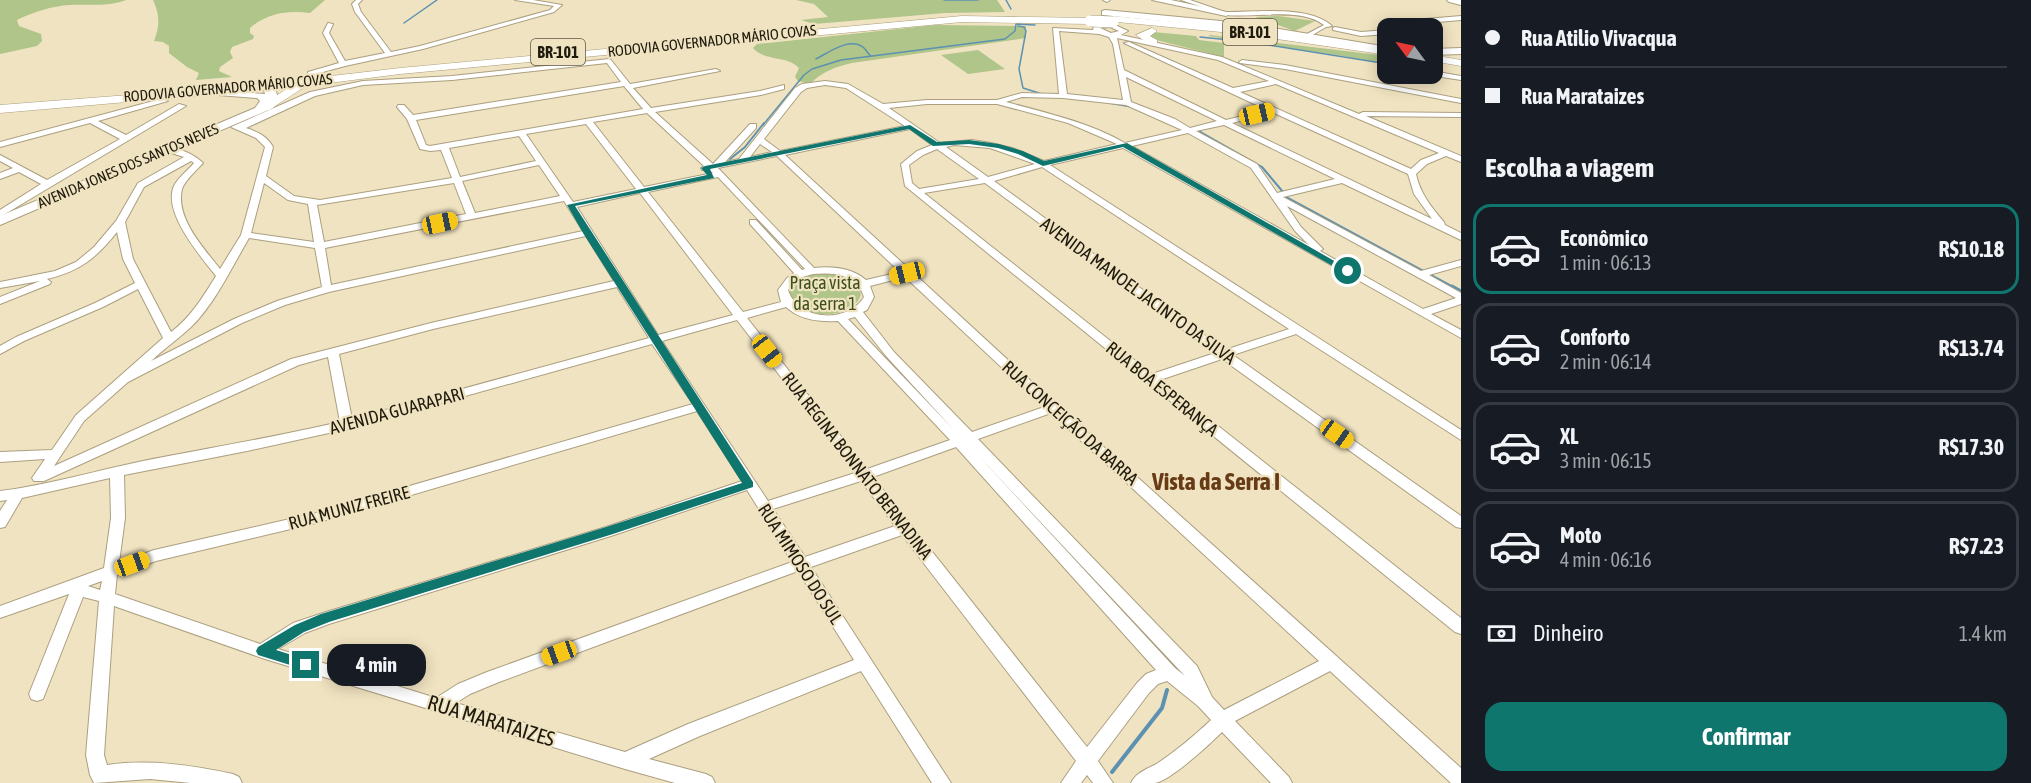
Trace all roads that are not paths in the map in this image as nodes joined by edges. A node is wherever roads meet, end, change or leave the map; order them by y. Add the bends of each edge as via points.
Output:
1 (359, 0) edge
2 (518, 0) edge
3 (1107, 0) edge
4 (1157, 0) edge
5 (1184, 0) edge
6 (1443, 0) edge
7 (1457, 1) edge
8 (1197, 6) junction
9 (1224, 13) junction
10 (1007, 17) junction
11 (1032, 17) junction
12 (1461, 18) edge
13 (1443, 20) edge
14 (330, 24) dead end
15 (1114, 30) junction
16 (1270, 30) junction
17 (1328, 33) junction
18 (1377, 33) edge
19 (1154, 39) junction
20 (1377, 49) edge
21 (1377, 51) edge
22 (1461, 51) edge
23 (1443, 52) edge
24 (390, 55) junction
25 (1220, 58) junction
26 (1443, 62) edge
27 (343, 64) junction
28 (1268, 64) junction
29 (1461, 66) edge
30 (716, 71) dead end
31 (1255, 72) junction
32 (311, 74) junction
33 (1123, 75) junction
34 (1443, 75) edge
35 (1461, 78) edge
36 (239, 79) junction
37 (326, 79) junction
38 (220, 80) junction
39 (1278, 82) junction
40 (625, 85) junction
41 (269, 87) junction
42 (781, 87) dead end
43 (1231, 91) junction
44 (213, 93) junction
45 (1063, 96) junction
46 (164, 101) dead end
47 (1461, 101) edge
48 (997, 102) junction
49 (1127, 103) junction
50 (182, 106) dead end
51 (882, 106) junction
52 (0, 107) edge
53 (400, 107) dead end
54 (263, 109) junction
55 (650, 110) junction
56 (1273, 111) junction
57 (1357, 114) junction
58 (1461, 115) edge
59 (411, 118) junction
60 (91, 121) junction
61 (588, 121) junction
62 (1225, 122) junction
63 (233, 126) junction
64 (910, 127) junction
65 (1190, 130) junction
66 (756, 132) junction
67 (521, 134) junction
68 (125, 138) junction
69 (1124, 144) junction
70 (0, 145) edge
71 (936, 145) junction
72 (444, 147) junction
73 (168, 149) junction
74 (1461, 150) edge
75 (1444, 152) junction
76 (778, 153) junction
77 (191, 157) junction
78 (0, 158) edge
79 (1461, 159) edge
80 (742, 161) junction
81 (542, 162) junction
82 (1043, 164) junction
83 (19, 169) junction
84 (711, 169) junction
85 (1412, 173) junction
86 (0, 176) edge
87 (260, 176) junction
88 (456, 180) junction
89 (987, 180) junction
90 (1342, 180) junction
91 (47, 184) junction
92 (642, 190) junction
93 (917, 192) junction
94 (1277, 197) junction
95 (568, 201) junction
96 (312, 203) junction
97 (0, 214) edge
98 (472, 217) junction
99 (121, 218) junction
100 (0, 221) edge
101 (1446, 229) junction
102 (587, 233) junction
103 (246, 235) junction
104 (1461, 237) edge
105 (319, 246) junction
106 (1329, 261) junction
107 (1461, 263) edge
108 (66, 271) junction
109 (812, 271) junction
110 (907, 273) junction
111 (1426, 273) junction
112 (800, 274) junction
113 (222, 277) junction
114 (620, 283) junction
115 (140, 284) junction
116 (864, 284) junction
117 (0, 285) edge
118 (327, 289) junction
119 (1461, 298) edge
120 (0, 302) edge
121 (788, 303) junction
122 (857, 312) junction
123 (1422, 313) junction
124 (739, 315) junction
125 (840, 317) junction
126 (1297, 330) junction
127 (1461, 335) edge
128 (169, 339) junction
129 (656, 341) junction
130 (0, 351) edge
131 (333, 352) junction
132 (1225, 355) junction
133 (125, 379) junction
134 (1149, 379) junction
135 (700, 406) junction
136 (1053, 408) junction
137 (347, 425) junction
138 (1461, 436) edge
139 (963, 438) junction
140 (55, 454) junction
141 (0, 458) edge
142 (117, 472) junction
143 (864, 475) junction
144 (39, 478) junction
145 (749, 484) junction
146 (25, 492) junction
147 (0, 496) edge
148 (764, 507) junction
149 (0, 523) edge
150 (1461, 523) edge
151 (906, 528) junction
152 (802, 564) junction
153 (111, 572) junction
154 (72, 588) junction
155 (107, 596) junction
156 (0, 612) edge
157 (1461, 627) edge
158 (262, 651) junction
159 (1332, 662) junction
160 (864, 663) junction
161 (1169, 672) junction
162 (37, 694) dead end
163 (1204, 700) junction
164 (439, 705) junction
165 (1223, 719) junction
166 (625, 761) junction
167 (1087, 762) junction
168 (101, 779) edge
169 (1461, 780) edge
170 (936, 781) edge
171 (233, 783) edge
172 (706, 783) edge
173 (1070, 783) edge
174 (1104, 783) edge
175 (1140, 783) edge
176 (1283, 783) edge

1 - 24 street via 355,4 358,12
2 - 24 street via 560,6
3 - 15 street
4 - 8 street
5 - 8 street
6 - 7 street
8 - 9 street
9 - 16 street via 1273,27
9 - 17 street via 1298,15 1321,20
10 - 11 main road
10 - 32 main road, RODOVIA GOVERNADOR MÁRIO COVAS / BR-101 via 876,21
10 - 37 main road, RODOVIA GOVERNADOR MÁRIO COVAS / BR-101 via 844,28
11 - 15 main road
11 - 15 main road
11 - 15 main road, BR-101, bridge via 1090,19
12 - 13 street
14 - 27 street via 326,33
15 - 16 street
15 - 17 main road, BR-101
15 - 19 main road
15 - 21 main road, BR-101 via 1242,31
15 - 33 street
15 - 43 street
15 - 45 street via 1056,29
16 - 17 street
17 - 18 street
17 - 19 main road
17 - 20 main road, BR-101
19 - 25 street
22 - 23 street
24 - 27 street
25 - 28 street
25 - 31 street
26 - 29 main road
27 - 32 street
28 - 31 street via 1254,69
28 - 47 street via 1390,84
30 - 40 street
31 - 39 street
32 - 36 main road, RODOVIA GOVERNADOR MÁRIO COVAS / BR-101
33 - 49 street
33 - 62 street
34 - 35 street
36 - 38 main road, RODOVIA GOVERNADOR MÁRIO COVAS / BR-101
36 - 41 main road via 265,80
37 - 41 main road, RODOVIA GOVERNADOR MÁRIO COVAS / BR-101
37 - 54 main road via 293,89
38 - 44 main road via 192,90
38 - 52 main road, RODOVIA GOVERNADOR MÁRIO COVAS / BR-101
39 - 43 street
39 - 57 street
40 - 55 street
40 - 59 street
40 - 63 street via 609,61 363,83 313,94
41 - 44 main road, RODOVIA GOVERNADOR MÁRIO COVAS / BR-101
41 - 54 street via 272,99
42 - 55 street
43 - 56 street
44 - 52 main road, RODOVIA GOVERNADOR MÁRIO COVAS / BR-101
44 - 54 street via 260,94 266,100
45 - 48 street via 1022,95
45 - 49 street
46 - 60 street
48 - 51 street
48 - 69 street via 1071,121
49 - 65 street
50 - 68 street
51 - 64 street, AVENIDA MANOEL JACINTO DA SILVA
51 - 66 street, AVENIDA MANOEL JACINTO DA SILVA via 848,86 806,86
53 - 59 street
54 - 63 street, AVENIDA JONES DOS SANTOS NEVES
55 - 61 street
55 - 84 street
56 - 62 street
56 - 85 street
57 - 58 street
57 - 75 street
59 - 72 street via 423,147
60 - 68 street
60 - 70 street
61 - 67 street
61 - 92 street, RUA REGINA BONNATO BERNADINA
62 - 65 street
62 - 90 street
63 - 73 street, AVENIDA JONES DOS SANTOS NEVES
63 - 87 street via 267,142 267,159
64 - 71 street, AVENIDA MANOEL JACINTO DA SILVA
64 - 76 street
65 - 69 street
65 - 94 street via 1254,166
66 - 76 street, RUA CONCEIÇÃO DA BARRA
66 - 80 street
66 - 84 street
67 - 72 street
67 - 81 street, RUA MIMOSO DO SUL
68 - 91 street
69 - 82 street
69 - 106 street
71 - 82 street via 969,142 999,146
71 - 89 street, AVENIDA MANOEL JACINTO DA SILVA
71 - 93 street, RUA BOA ESPERANÇA via 905,164 908,184
72 - 88 street
73 - 77 street
73 - 100 street, AVENIDA JONES DOS SANTOS NEVES
74 - 75 street
75 - 79 street
75 - 85 street
76 - 80 street
76 - 110 street, RUA CONCEIÇÃO DA BARRA
77 - 99 street via 141,185
77 - 113 street via 199,163 178,186 180,213 185,227
78 - 83 street
80 - 84 street
81 - 88 street
81 - 95 street, RUA MIMOSO DO SUL
82 - 89 street
82 - 126 street
83 - 86 street
83 - 91 street
84 - 92 street
84 - 109 street
84 - 112 street
85 - 101 street via 1413,184 1425,206
87 - 96 street via 291,198
87 - 103 street
88 - 96 street
88 - 98 street
89 - 93 street
89 - 132 street, AVENIDA MANOEL JACINTO DA SILVA
90 - 94 street
90 - 101 street
91 - 97 street
92 - 95 street
92 - 124 street, RUA REGINA BONNATO BERNADINA
93 - 134 street, RUA BOA ESPERANÇA
94 - 106 street via 1298,229
94 - 111 street
95 - 98 street
95 - 102 street, RUA MIMOSO DO SUL
96 - 105 street
98 - 105 street
99 - 108 street via 90,257
99 - 115 street via 128,259
101 - 104 street
102 - 114 street, RUA MIMOSO DO SUL
102 - 118 street
103 - 105 street
103 - 113 street
105 - 118 street
106 - 123 street
107 - 111 street
108 - 117 street
108 - 120 street
109 - 112 street
109 - 116 street via 840,272
110 - 116 street
110 - 136 street, RUA CONCEIÇÃO DA BARRA
111 - 119 street
112 - 121 street via 785,286 783,294
113 - 128 street via 195,317
114 - 129 street, RUA MIMOSO DO SUL
114 - 131 street
115 - 128 street
115 - 130 street
116 - 122 street via 869,297
118 - 133 street via 259,311
119 - 123 street
121 - 124 street, AVENIDA GUARAPARI
121 - 125 street via 811,316
122 - 125 street
122 - 139 street
123 - 127 street
124 - 129 street, AVENIDA GUARAPARI
124 - 143 street, RUA REGINA BONNATO BERNADINA
125 - 139 street
126 - 132 street
126 - 138 street
128 - 133 street
129 - 135 street, RUA MIMOSO DO SUL
129 - 137 street, AVENIDA GUARAPARI
131 - 137 street
131 - 144 street via 262,375
132 - 134 street
132 - 150 street, AVENIDA MANOEL JACINTO DA SILVA
133 - 140 street via 80,418
134 - 157 street, RUA BOA ESPERANÇA
135 - 145 street, RUA MIMOSO DO SUL
135 - 153 street, RUA MUNIZ FREIRE via 350,508 154,556
136 - 139 street
136 - 159 street, RUA CONCEIÇÃO DA BARRA
137 - 142 street, AVENIDA GUARAPARI
139 - 143 street
139 - 161 street
139 - 163 street via 1191,671
140 - 141 street
140 - 144 street
142 - 146 street, AVENIDA GUARAPARI
142 - 153 street via 118,518
143 - 148 street
143 - 151 street, RUA REGINA BONNATO BERNADINA
144 - 146 street
145 - 148 street, RUA MIMOSO DO SUL
145 - 158 street via 326,618 299,628
146 - 147 street, AVENIDA GUARAPARI
146 - 149 street
148 - 152 street, RUA MIMOSO DO SUL
151 - 152 street
151 - 167 street, RUA REGINA BONNATO BERNADINA
152 - 160 street, RUA MIMOSO DO SUL
152 - 164 street via 464,689
153 - 154 street, RUA MUNIZ FREIRE
153 - 155 street
154 - 155 street, RUA MARATAIZES
154 - 156 street, RUA MUNIZ FREIRE
154 - 162 street
155 - 158 street, RUA MARATAIZES
155 - 168 street via 95,755
158 - 164 street, RUA MARATAIZES
159 - 165 street
159 - 169 street, RUA CONCEIÇÃO DA BARRA
160 - 166 street
160 - 170 street, RUA MIMOSO DO SUL
161 - 163 street
161 - 167 street via 1147,684
163 - 165 street
164 - 166 street, RUA MARATAIZES
165 - 175 street via 1188,751
165 - 176 street
166 - 172 street, RUA MARATAIZES
167 - 173 street
167 - 174 street, RUA REGINA BONNATO BERNADINA
168 - 171 street via 143,769

